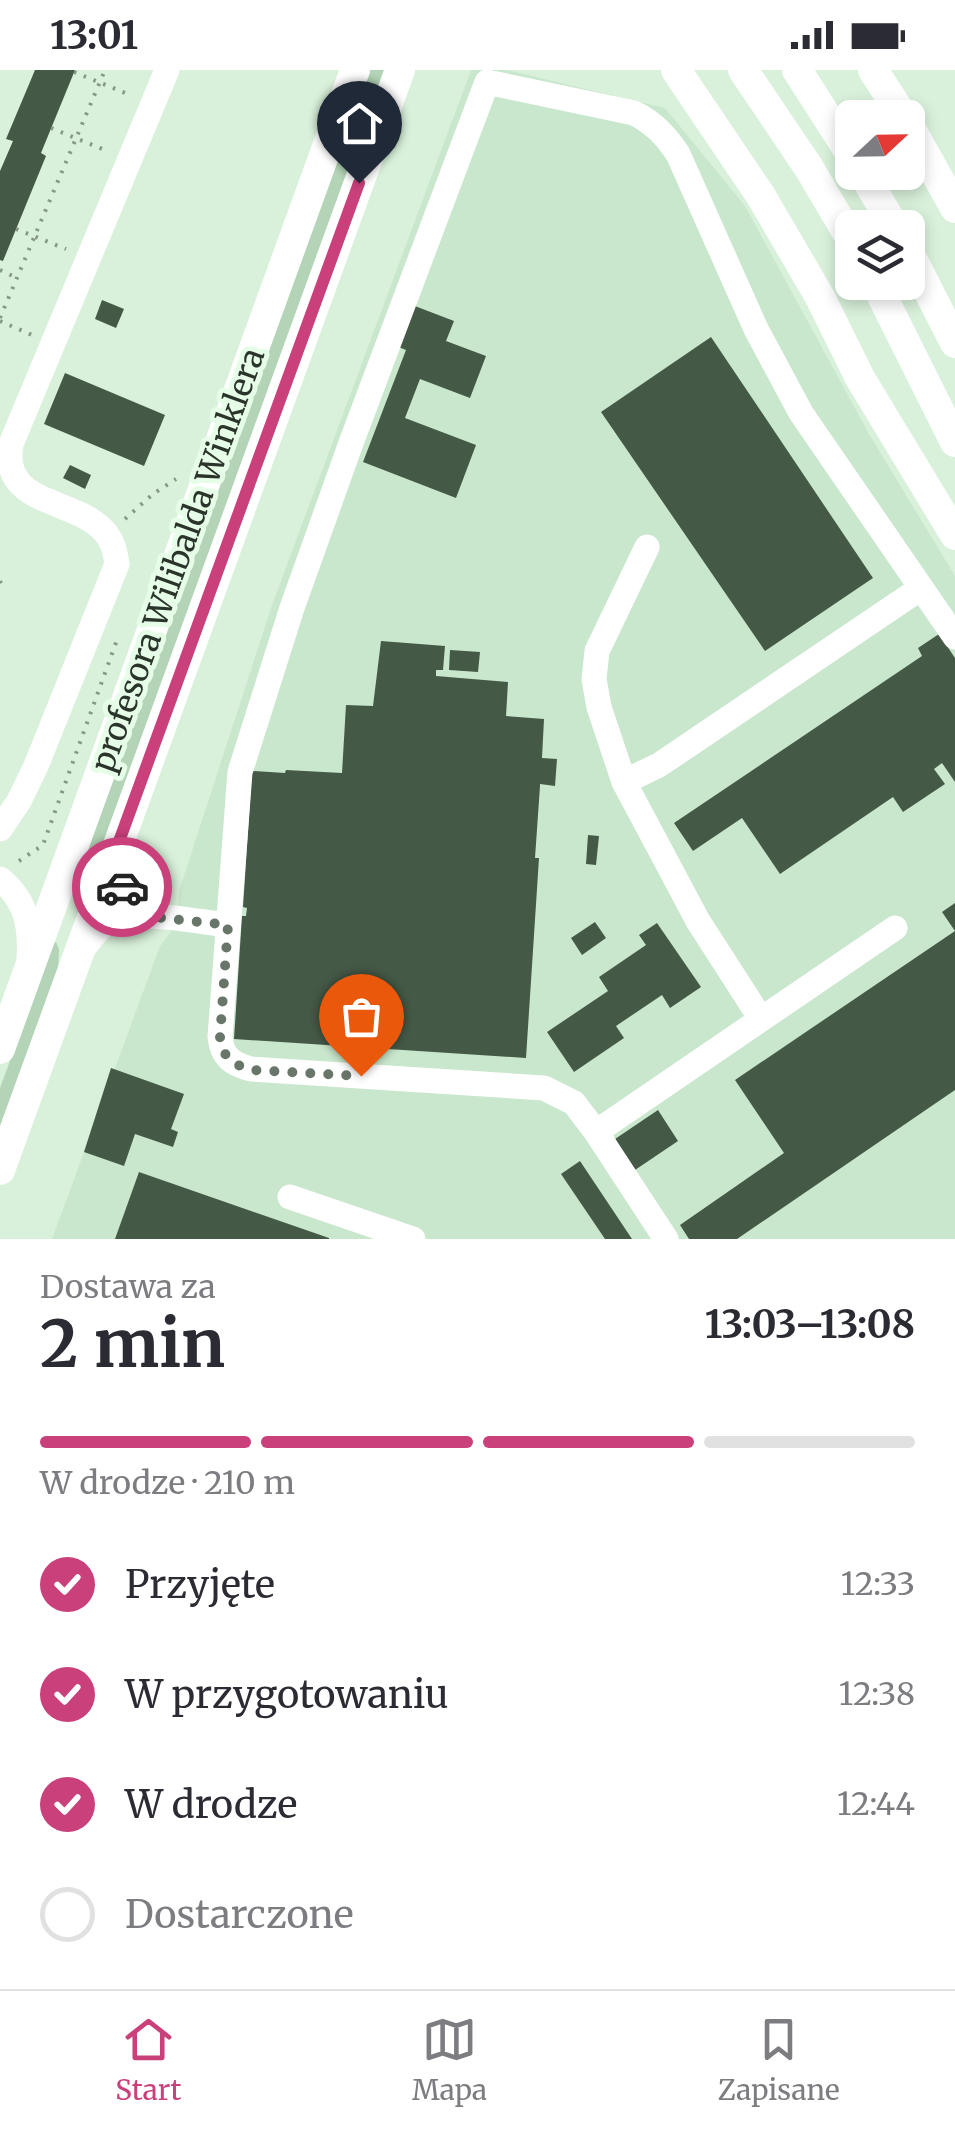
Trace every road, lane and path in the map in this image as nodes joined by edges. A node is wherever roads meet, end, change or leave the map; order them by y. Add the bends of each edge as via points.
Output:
1 (105, 70) edge
2 (167, 70) edge
3 (355, 70) edge
4 (400, 70) edge
5 (676, 70) edge
6 (743, 70) edge
7 (797, 70) edge
8 (873, 70) edge
9 (74, 72) dead end
10 (100, 83) junction
11 (892, 100) edge
12 (153, 104) junction
13 (52, 128) dead end
14 (835, 129) edge
15 (76, 138) junction
16 (925, 155) edge
17 (130, 161) junction
18 (955, 208) edge
19 (835, 212) edge
20 (16, 228) dead end
21 (35, 236) junction
22 (89, 258) junction
23 (0, 270) edge
24 (17, 278) junction
25 (925, 285) edge
26 (884, 300) edge
27 (0, 319) edge
28 (955, 343) edge
29 (53, 344) junction
30 (955, 442) edge
31 (176, 480) dead end
32 (107, 535) junction
33 (955, 535) edge
34 (647, 547) dead end
35 (921, 588) junction
36 (955, 637) edge
37 (624, 782) junction
38 (0, 829) edge
39 (117, 847) junction
40 (65, 870) junction
41 (5, 884) edge
42 (144, 916) junction
43 (228, 925) junction
44 (895, 928) dead end
45 (79, 953) junction
46 (29, 970) junction
47 (762, 1018) junction
48 (0, 1049) edge
49 (596, 1132) junction
50 (0, 1170) edge
51 (290, 1197) dead end
52 (413, 1239) edge
53 (666, 1239) edge

1 - 10 path
2 - 12 street
3 - 40 main road, profesora Wilibalda Winklera
4 - 39 main road, profesora Wilibalda Winklera
5 - 33 main road via 762,196
6 - 19 main road
7 - 14 main road
8 - 11 main road
9 - 10 path
10 - 12 path
10 - 15 path
12 - 17 street
13 - 15 path
15 - 17 path
15 - 21 path
16 - 18 main road
17 - 22 street
20 - 21 path
21 - 22 path
21 - 24 path
22 - 29 street
23 - 24 path
24 - 27 path
25 - 28 main road
26 - 30 main road
27 - 29 path
29 - 32 street via 12,444 10,471 20,486
31 - 32 path
32 - 38 street via 117,564 110,584 36,766
34 - 37 street via 597,651 594,679
35 - 36 street
35 - 37 street
35 - 43 street via 801,412 667,137 634,113 487,82 305,572 240,772
37 - 47 street via 698,921
39 - 42 street via 119,879
39 - 45 main road, profesora Wilibalda Winklera
40 - 41 street via 29,889
40 - 46 main road, profesora Wilibalda Winklera
41 - 46 street via 30,931
42 - 43 street
42 - 45 street via 102,926
43 - 49 street via 220,1037 227,1058 238,1066 544,1088 574,1103
44 - 47 street
45 - 50 main road, profesora Wilibalda Winklera
46 - 48 main road, profesora Wilibalda Winklera
47 - 49 street
49 - 53 street
51 - 52 street

